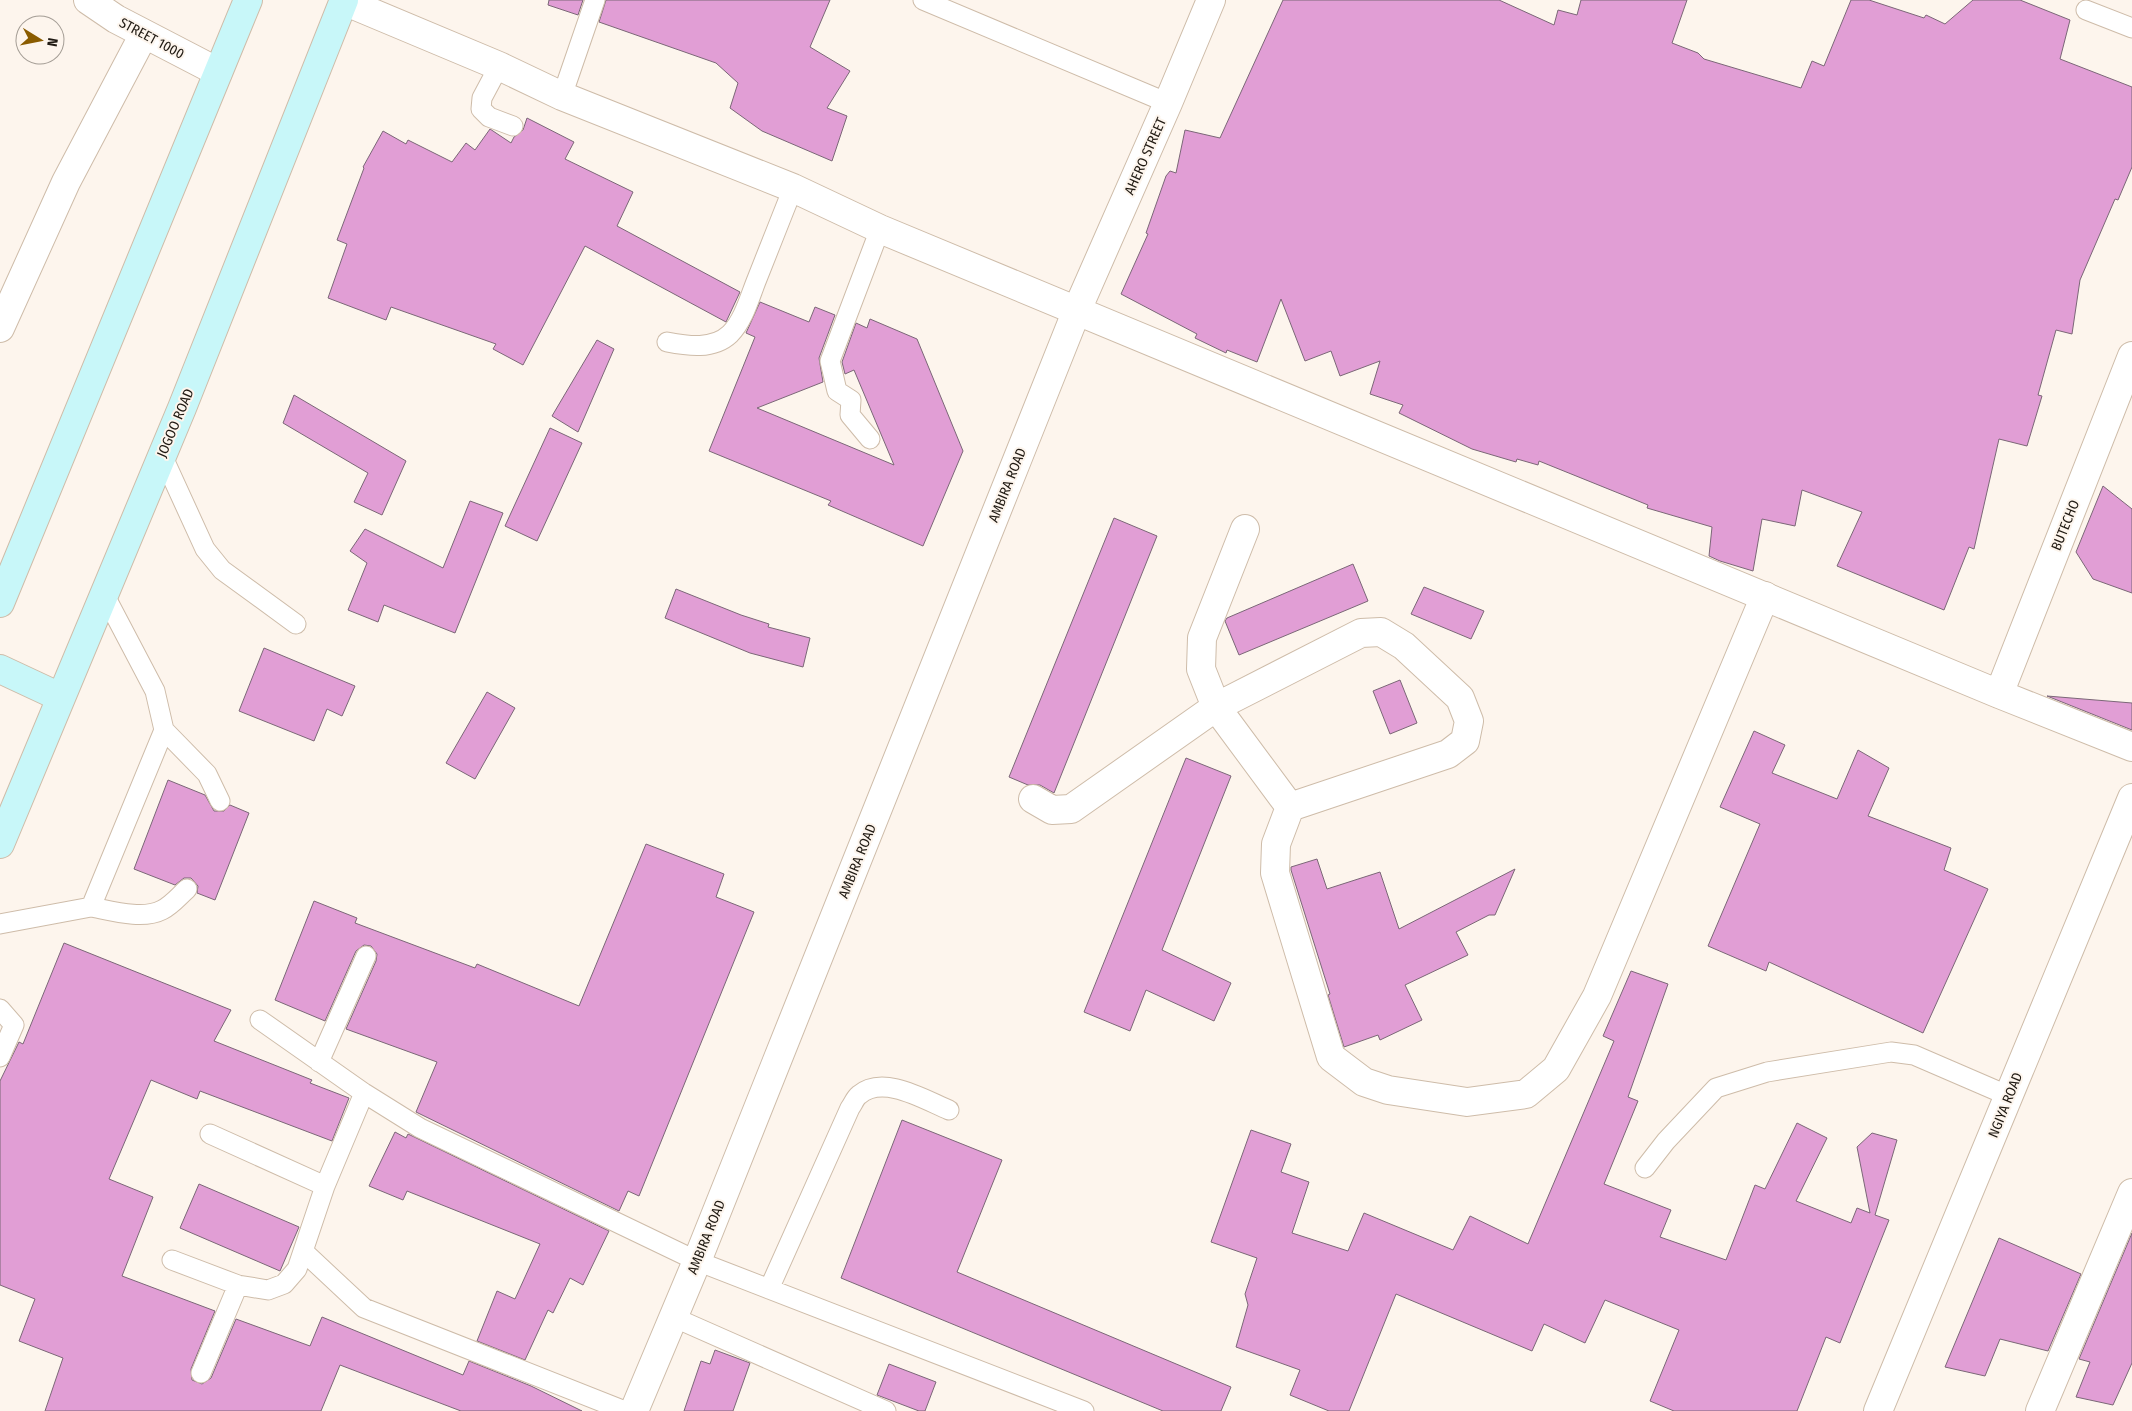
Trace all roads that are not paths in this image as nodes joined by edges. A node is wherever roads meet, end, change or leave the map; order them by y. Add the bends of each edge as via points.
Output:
1 (88, 0) edge
2 (248, 0) edge
3 (595, 0) edge
4 (924, 0) edge
5 (1211, 0) edge
6 (344, 1) edge
7 (2086, 10) dead end
8 (2132, 28) edge
9 (144, 34) junction
10 (498, 66) junction
11 (218, 72) junction
12 (562, 96) junction
13 (1168, 103) junction
14 (513, 126) dead end
15 (792, 188) junction
16 (880, 229) junction
17 (1077, 310) junction
18 (0, 328) edge
19 (667, 342) dead end
20 (2132, 356) edge
21 (870, 439) dead end
22 (162, 455) junction
23 (1244, 529) dead end
24 (104, 594) junction
25 (1765, 596) junction
26 (0, 603) edge
27 (296, 624) dead end
28 (0, 669) edge
29 (1999, 694) junction
30 (60, 697) junction
31 (1216, 707) junction
32 (164, 730) junction
33 (2132, 747) edge
34 (2132, 798) edge
35 (1033, 799) dead end
36 (220, 801) dead end
37 (1290, 807) junction
38 (0, 844) edge
39 (187, 890) dead end
40 (91, 907) junction
41 (0, 924) edge
42 (366, 956) dead end
43 (0, 1009) edge
44 (260, 1020) dead end
45 (0, 1057) edge
46 (318, 1062) junction
47 (364, 1093) junction
48 (2009, 1096) junction
49 (949, 1110) dead end
50 (210, 1134) dead end
51 (1645, 1168) dead end
52 (325, 1186) junction
53 (2132, 1193) edge
54 (303, 1251) junction
55 (172, 1260) dead end
56 (696, 1261) junction
57 (238, 1285) junction
58 (769, 1289) junction
59 (673, 1317) junction
60 (201, 1373) dead end
61 (625, 1411) edge
62 (634, 1411) edge
63 (886, 1411) edge
64 (1084, 1411) edge
65 (1878, 1411) edge
66 (2040, 1411) edge

1 - 9 street, STREET 1000
2 - 11 main road
3 - 12 lane
4 - 13 lane
5 - 13 street, AHERO STREET
6 - 10 street
6 - 22 main road, JOGOO ROAD
7 - 8 lane
9 - 11 street, STREET 1000
9 - 18 street via 66,182
10 - 12 street
10 - 14 lane via 482,98 481,109 489,117
11 - 26 main road
12 - 15 street
13 - 17 street, AHERO STREET
15 - 16 street
15 - 19 lane via 744,312 730,334 716,343 689,347
16 - 17 street
16 - 21 lane via 830,360 837,391 851,400 850,415
17 - 25 street
17 - 56 street, AMBIRA ROAD
20 - 29 street, BUTECHO
22 - 24 main road, JOGOO ROAD
22 - 27 lane via 205,549 216,563 243,588
23 - 31 street via 1202,638 1201,669
24 - 30 main road, JOGOO ROAD
24 - 32 lane via 155,691
25 - 29 street
25 - 37 street via 1597,996 1556,1069 1526,1094 1467,1102 1388,1090 1364,1082 1331,1057 1275,873 1276,844
28 - 30 main road
29 - 33 street
30 - 38 main road, JOGOO ROAD
31 - 35 street via 1072,809 1052,810
31 - 37 street
31 - 37 street via 1361,632 1381,632 1404,646 1460,698 1469,721 1465,741 1448,754
32 - 36 lane via 207,774
32 - 40 lane
34 - 48 street, NGIYA ROAD
39 - 40 lane via 167,907 152,913
40 - 41 lane
42 - 46 lane
43 - 45 lane via 14,1025
44 - 46 lane
46 - 47 lane
47 - 52 lane
47 - 56 lane via 420,1128
48 - 51 lane via 1914,1056 1890,1052 1767,1072 1716,1088
48 - 65 street, NGIYA ROAD
49 - 58 lane via 890,1087 874,1087 859,1095 850,1108
50 - 52 lane
52 - 54 lane
53 - 66 street
54 - 57 lane via 296,1270 284,1284 268,1290
54 - 61 lane via 364,1308
55 - 57 lane
56 - 58 lane
56 - 59 street, AMBIRA ROAD
57 - 60 lane
58 - 64 lane
59 - 62 street, AMBIRA ROAD
59 - 63 lane

